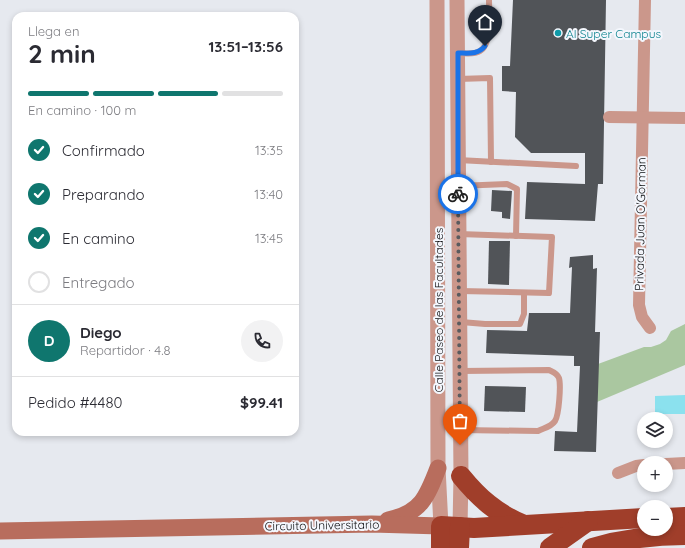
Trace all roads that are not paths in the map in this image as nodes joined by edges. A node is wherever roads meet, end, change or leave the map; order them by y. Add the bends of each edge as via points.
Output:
1 (437, 0) edge
2 (440, 0) edge
3 (457, 0) edge
4 (489, 0) edge
5 (645, 0) edge
6 (458, 53) junction
7 (458, 79) junction
8 (437, 80) junction
9 (609, 117) dead end
10 (643, 118) junction
11 (685, 118) edge
12 (458, 160) junction
13 (491, 162) junction
14 (576, 166) dead end
15 (458, 186) junction
16 (459, 234) junction
17 (516, 236) junction
18 (459, 291) junction
19 (524, 292) junction
20 (459, 322) junction
21 (650, 328) dead end
22 (459, 371) junction
23 (460, 430) junction
24 (673, 464) edge
25 (685, 464) edge
26 (637, 466) edge
27 (438, 468) junction
28 (618, 473) dead end
29 (461, 476) junction
30 (685, 517) edge
31 (637, 518) edge
32 (673, 518) edge
33 (603, 520) junction
34 (372, 524) junction
35 (522, 524) junction
36 (450, 526) junction
37 (0, 531) edge
38 (685, 535) edge
39 (441, 548) edge
40 (459, 548) edge
41 (550, 548) edge
42 (592, 548) edge

1 - 8 street, Calle Paseo de las Facultades
2 - 6 street via 448,44
3 - 6 street, Calle Paseo de las Facultades
4 - 6 lane via 489,28 485,46 475,53
5 - 10 street, Privada Juan O'Gorman
6 - 7 street, Calle Paseo de las Facultades
7 - 8 street
7 - 12 street, Calle Paseo de las Facultades
7 - 13 lane via 490,78
8 - 27 street, Calle Paseo de las Facultades
9 - 10 street
10 - 11 street
10 - 21 street, Privada Juan O'Gorman via 639,305 642,317
12 - 13 lane
12 - 15 street, Calle Paseo de las Facultades
13 - 14 lane
15 - 16 street, Calle Paseo de las Facultades
15 - 17 lane via 507,184 517,189
16 - 17 lane
16 - 18 street, Calle Paseo de las Facultades
17 - 19 lane via 552,237 549,293
18 - 19 lane
18 - 20 street, Calle Paseo de las Facultades
19 - 20 lane via 524,314 520,324
20 - 22 street, Calle Paseo de las Facultades
22 - 23 street, Calle Paseo de las Facultades
22 - 23 lane via 549,370 559,378 558,414 550,426 538,431
23 - 29 street, Calle Paseo de las Facultades
24 - 25 street
26 - 28 street
27 - 34 main road via 427,496 419,506 407,514
27 - 36 street, Calle Paseo de las Facultades
29 - 35 highway via 480,499 503,516
29 - 36 street, Calle Paseo de las Facultades
30 - 32 highway
31 - 33 highway, Circuito Universitario
33 - 35 highway, Circuito Universitario
33 - 41 highway
34 - 36 main road, Circuito Universitario
34 - 37 main road, Circuito Universitario
35 - 36 highway, Circuito Universitario
36 - 39 highway, Calle Paseo de las Facultades
36 - 40 highway, Calle Paseo de las Facultades
38 - 42 highway via 641,536

